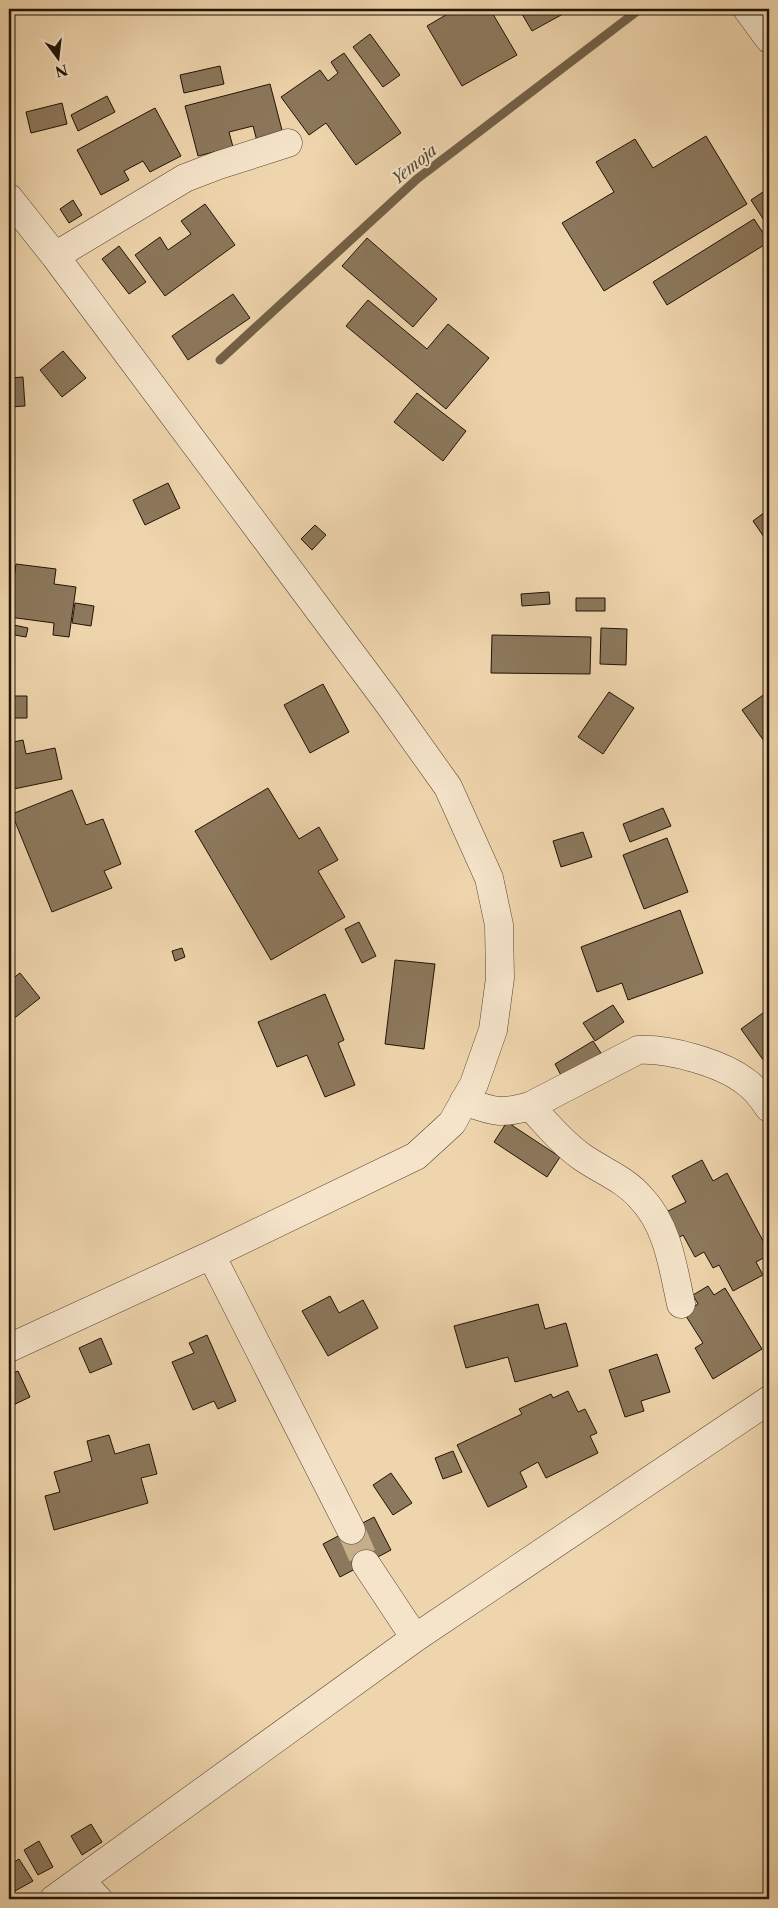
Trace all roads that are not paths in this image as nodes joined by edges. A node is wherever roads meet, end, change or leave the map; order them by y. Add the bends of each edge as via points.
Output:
1 (747, 9) edge
2 (769, 39) edge
3 (288, 142) dead end
4 (9, 198) edge
5 (55, 256) junction
6 (464, 1101) junction
7 (530, 1106) junction
8 (769, 1108) edge
9 (211, 1255) junction
10 (681, 1304) dead end
11 (9, 1348) edge
12 (769, 1400) edge
13 (351, 1530) tunnel mouth
14 (366, 1564) tunnel mouth
15 (415, 1638) junction
16 (89, 1890) edge
17 (54, 1899) edge

1 - 2 street
3 - 5 street via 185,178
4 - 5 street
5 - 6 street via 448,787 489,878 499,925 500,978 493,1030 474,1084
6 - 7 street via 491,1110 511,1111
6 - 9 street via 452,1123 416,1156
7 - 8 street via 638,1050 654,1049 729,1071 748,1083
7 - 10 street via 582,1157 621,1180 642,1198 666,1242
9 - 11 street
9 - 13 street
12 - 15 street
14 - 15 street
15 - 16 street
16 - 17 street

